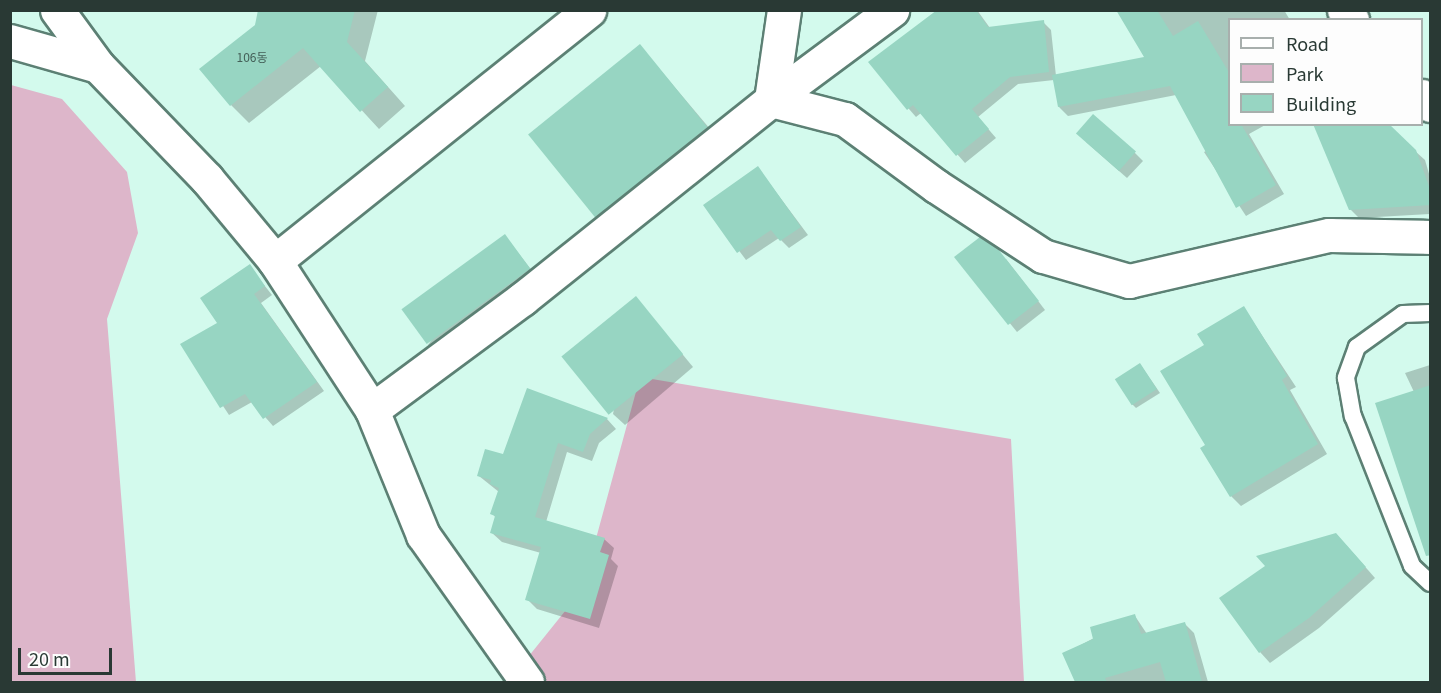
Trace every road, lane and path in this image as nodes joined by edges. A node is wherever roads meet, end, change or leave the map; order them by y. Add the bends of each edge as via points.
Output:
1 (57, 10) edge
2 (589, 10) edge
3 (784, 10) edge
4 (892, 10) edge
5 (10, 41) edge
6 (98, 66) junction
7 (771, 100) junction
8 (1431, 237) edge
9 (275, 261) junction
10 (1431, 313) edge
11 (372, 410) junction
12 (1431, 583) edge
13 (527, 682) edge

1 - 6 street
2 - 9 street
3 - 7 street
4 - 7 street
5 - 6 street
6 - 9 street via 207,179
7 - 8 street via 845,119 936,186 1043,256 1129,281 1218,264 1329,235
7 - 11 street via 522,299
9 - 11 street
10 - 12 lane via 1403,314 1357,347 1346,378 1353,416 1412,566
11 - 13 street via 423,535

